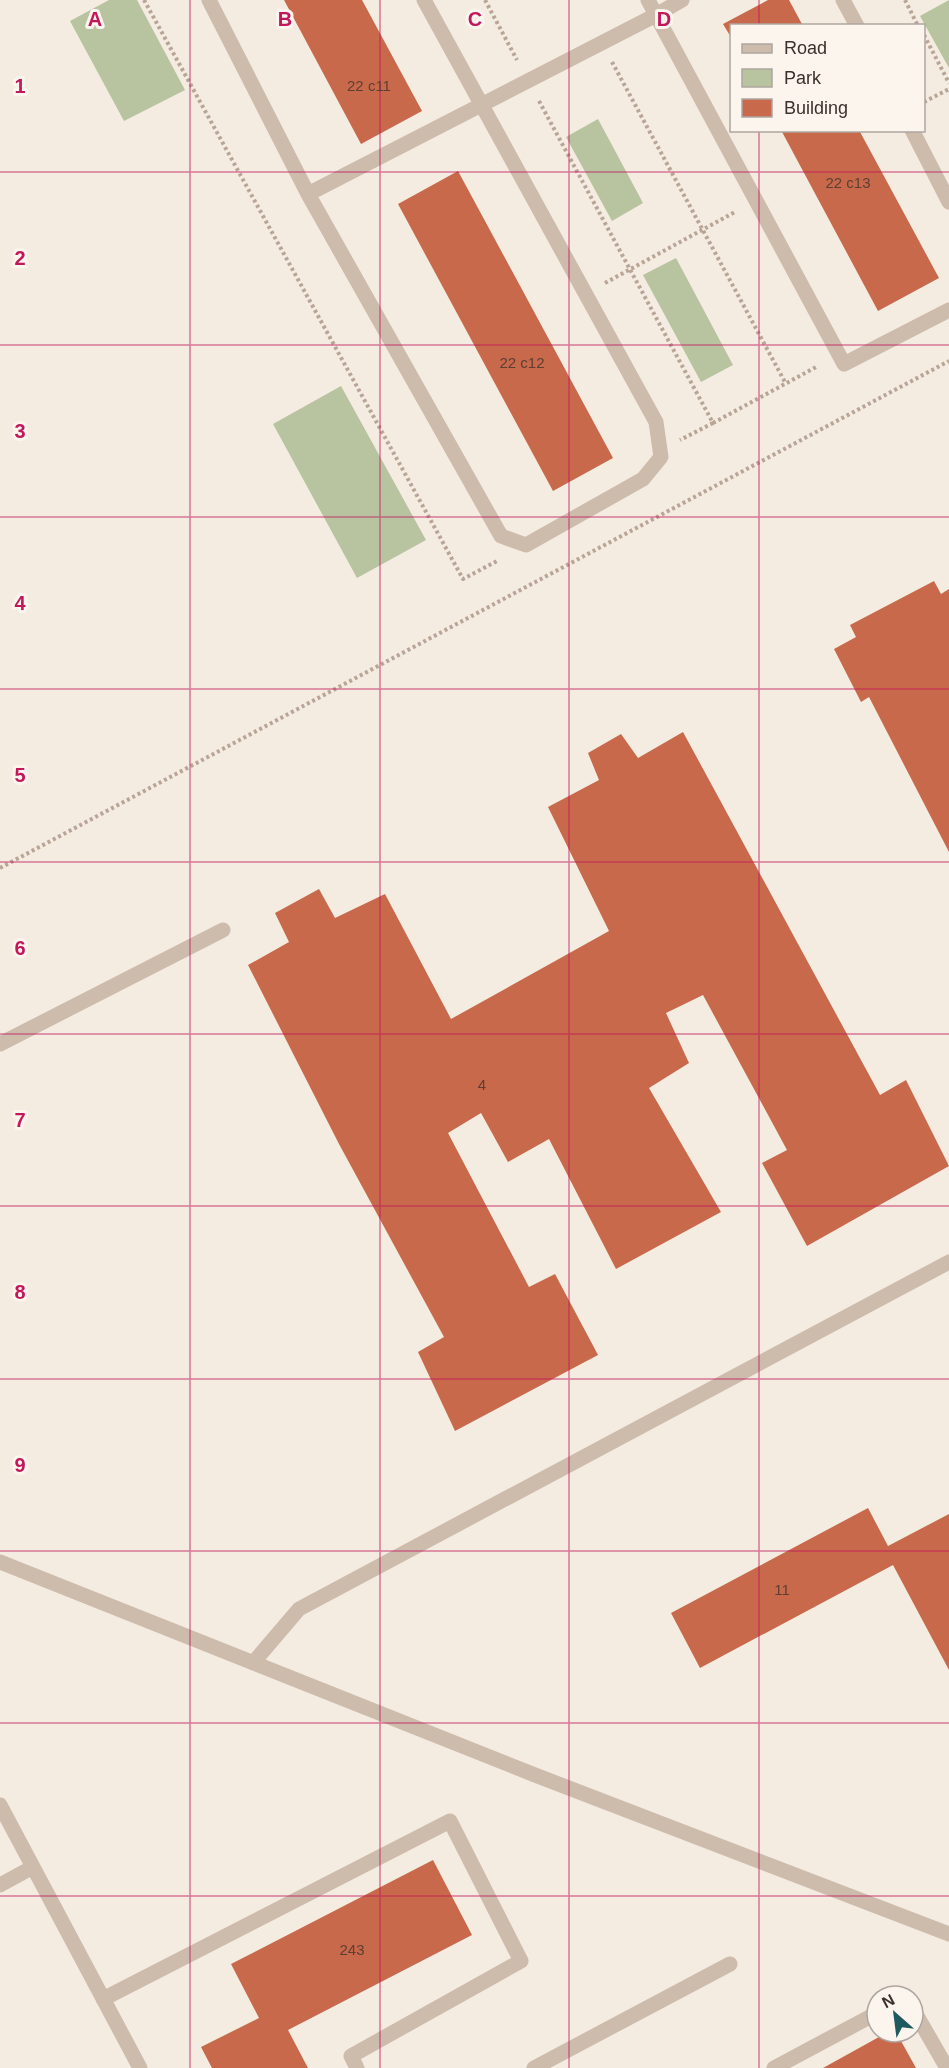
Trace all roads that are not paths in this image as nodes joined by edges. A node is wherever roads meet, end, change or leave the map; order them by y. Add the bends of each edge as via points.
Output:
1 (209, 0) edge
2 (424, 0) edge
3 (648, 0) edge
4 (682, 0) edge
5 (843, 0) edge
6 (656, 15) junction
7 (855, 24) edge
8 (481, 104) junction
9 (913, 132) edge
10 (308, 194) junction
11 (949, 202) edge
12 (949, 310) edge
13 (223, 930) dead end
14 (0, 1044) edge
15 (949, 1262) edge
16 (0, 1562) edge
17 (253, 1663) junction
18 (0, 1805) edge
19 (33, 1867) junction
20 (0, 1885) edge
21 (949, 1934) edge
22 (730, 1964) dead end
23 (103, 1999) junction
24 (865, 2019) edge
25 (925, 2030) edge
26 (140, 2068) edge
27 (357, 2068) edge
28 (534, 2068) edge
29 (774, 2068) edge
30 (947, 2068) edge

1 - 10 street
2 - 8 street
3 - 6 street
4 - 6 street
5 - 7 street
6 - 8 street
6 - 12 street via 844,364
8 - 10 street
8 - 10 street via 656,422 661,457 643,479 526,545 501,536
9 - 11 street
13 - 14 street
15 - 17 street via 299,1609
16 - 17 street
17 - 21 street
18 - 19 street
19 - 20 street
19 - 23 street
22 - 28 street
23 - 26 street
23 - 27 street via 450,1821 521,1961 351,2056
24 - 29 street
25 - 30 street

